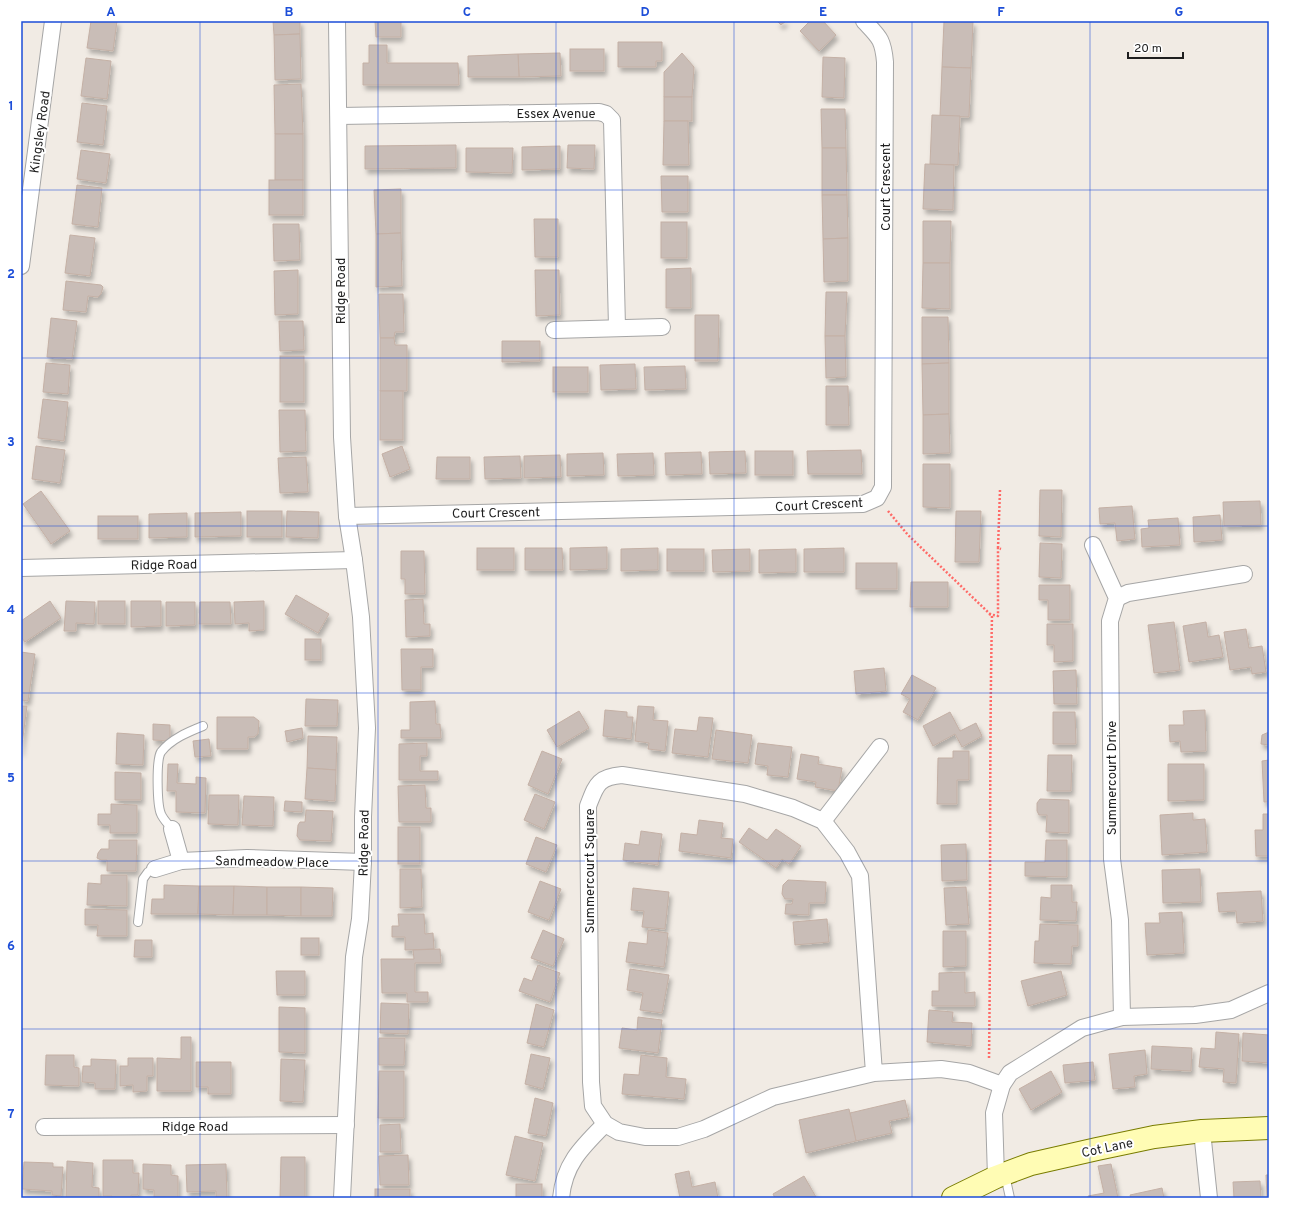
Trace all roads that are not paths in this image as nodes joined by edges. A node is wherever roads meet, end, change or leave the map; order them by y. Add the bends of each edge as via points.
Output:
1 (53, 21) edge
2 (337, 21) edge
3 (864, 21) edge
4 (339, 116) junction
5 (21, 266) edge
6 (617, 327) junction
7 (662, 327) dead end
8 (554, 330) dead end
9 (347, 516) junction
10 (1093, 545) dead end
11 (354, 560) junction
12 (21, 568) edge
13 (1244, 574) dead end
14 (1117, 598) junction
15 (203, 726) dead end
16 (880, 747) dead end
17 (824, 821) junction
18 (172, 829) joint
19 (181, 861) junction
20 (363, 862) junction
21 (155, 868) joint
22 (138, 922) dead end
23 (1269, 993) edge
24 (1122, 1017) junction
25 (874, 1073) junction
26 (1002, 1085) junction
27 (605, 1124) junction
28 (346, 1125) junction
29 (44, 1127) dead end
30 (1269, 1128) edge
31 (1202, 1131) junction
32 (1001, 1176) junction
33 (342, 1198) edge
34 (561, 1198) edge
35 (953, 1198) edge
36 (1010, 1198) edge
37 (1209, 1198) edge

1 - 5 street, Kingsley Road
2 - 4 street, Ridge Road
3 - 9 street, Court Crescent via 880,38 884,47 885,62 883,487 877,498 863,504
4 - 6 street, Essex Avenue via 599,112 606,114 612,120
4 - 9 street, Ridge Road via 342,437
6 - 7 street
6 - 8 street
9 - 11 street, Ridge Road
10 - 14 street
11 - 12 street, Ridge Road
11 - 20 street, Ridge Road via 361,617 367,728
13 - 14 street via 1128,593
14 - 24 street, Summercourt Drive via 1110,621 1112,859 1120,920
15 - 18 lane via 183,734 160,754 158,804 161,814
16 - 17 street
17 - 25 street, Summercourt Square via 847,852 860,876
17 - 27 street, Summercourt Square via 794,808 744,794 622,775 610,776 597,784 588,806 591,1082 593,1106
18 - 19 street
19 - 20 street, Sandmeadow Place via 248,858
19 - 21 street, Sandmeadow Place
20 - 28 street, Ridge Road via 360,919 354,956
21 - 22 lane via 143,879
23 - 24 street via 1231,1010 1195,1015
24 - 26 street via 1082,1028 1010,1073
25 - 26 street via 941,1069 969,1073
25 - 27 street via 773,1097 704,1129 678,1137 645,1137 619,1132
26 - 32 street via 994,1113
27 - 34 street via 580,1149 572,1161 562,1187
28 - 29 street, Ridge Road
28 - 33 street, Ridge Road
30 - 31 street, Cot Lane
31 - 32 street, Cot Lane via 1154,1137 1097,1149 1031,1164
31 - 37 street
32 - 35 street, Cot Lane
32 - 36 lane

